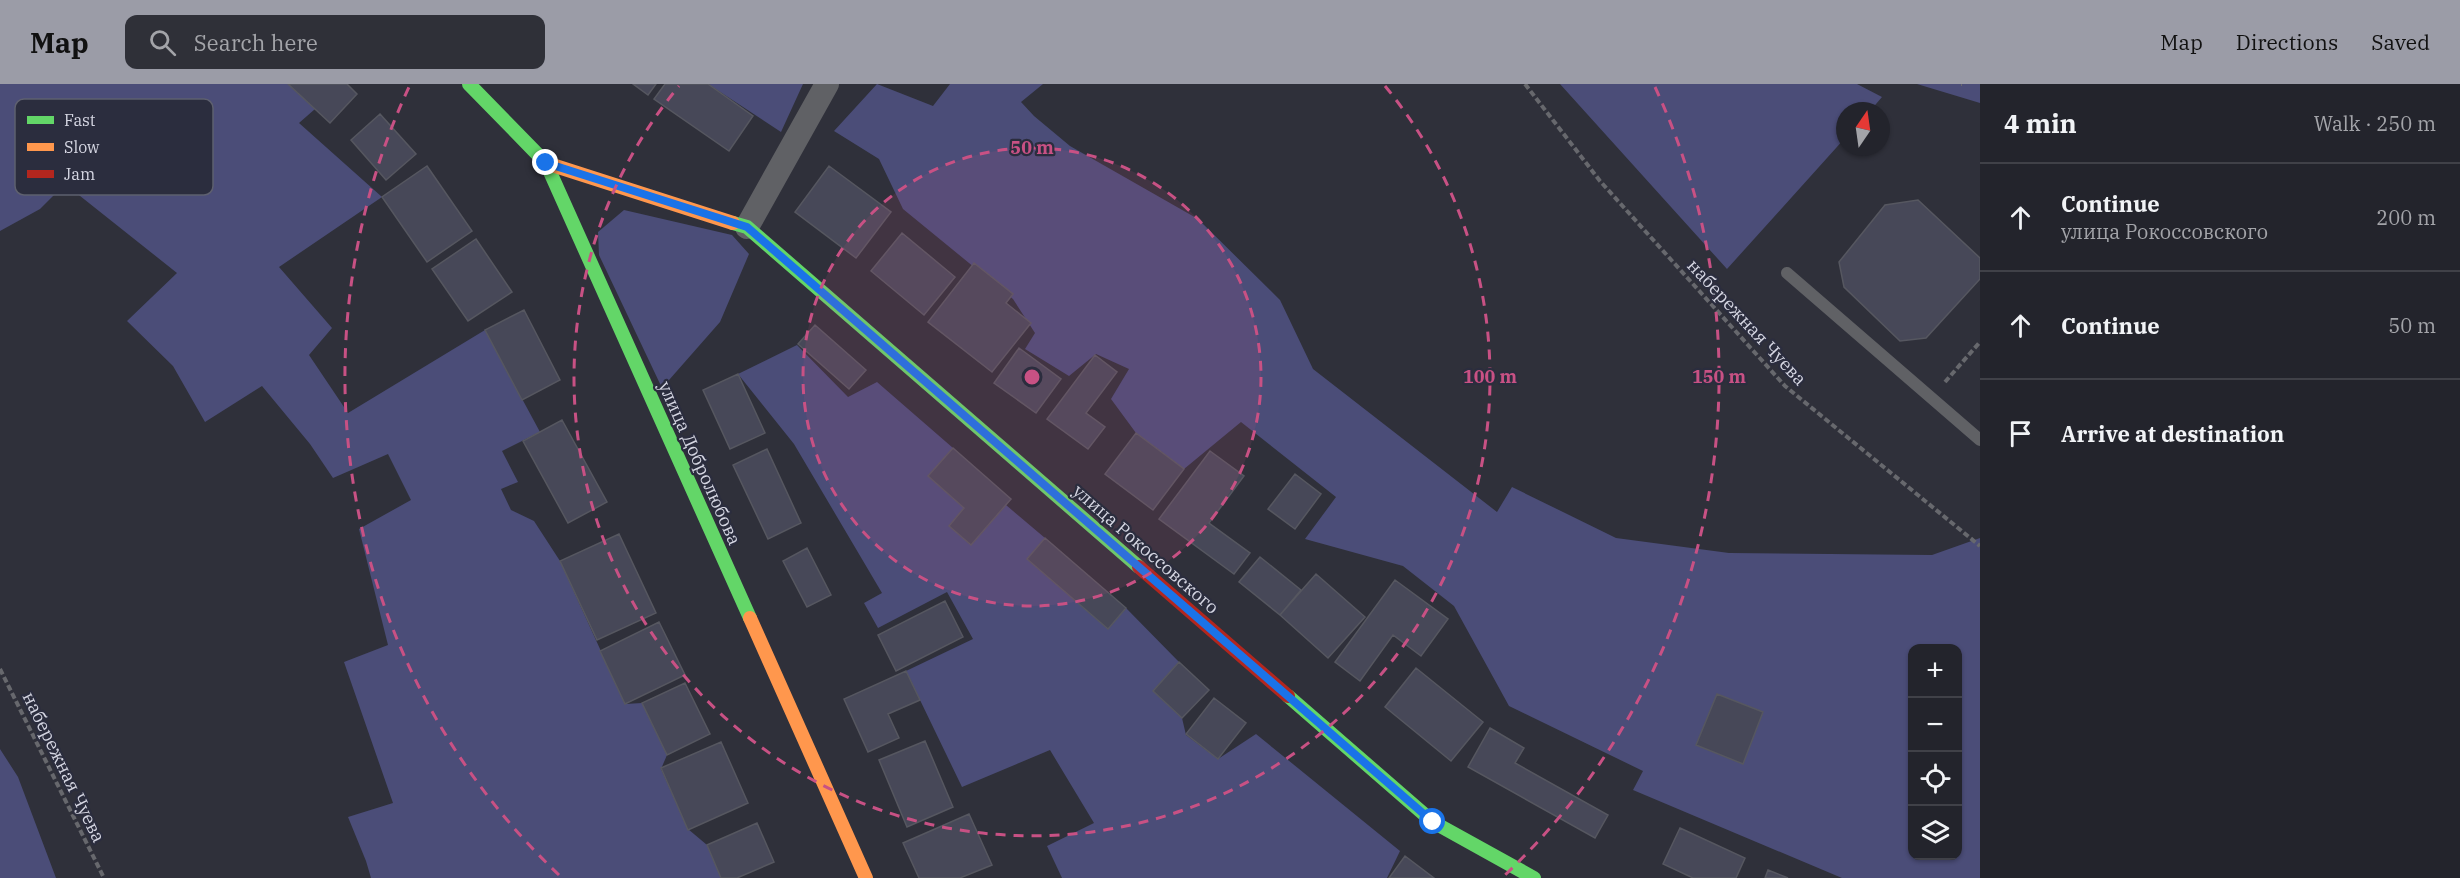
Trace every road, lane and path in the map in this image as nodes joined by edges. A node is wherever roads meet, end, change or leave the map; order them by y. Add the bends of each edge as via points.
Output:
1 (469, 84) edge
2 (826, 84) edge
3 (1526, 84) edge
4 (546, 163) junction
5 (747, 227) junction
6 (1787, 273) dead end
7 (1980, 342) edge
8 (1933, 397) junction
9 (1980, 440) edge
10 (1980, 546) edge
11 (0, 669) edge
12 (104, 878) edge
13 (866, 878) edge
14 (1534, 878) edge

1 - 4 street, улица Добролюбова
2 - 5 street
3 - 10 path, набережная Чуева via 1600,181 1785,386
4 - 5 street
4 - 13 street, улица Добролюбова
5 - 14 street, улица Рокоссовского via 1433,822
6 - 8 lane
7 - 8 path
8 - 9 lane
11 - 12 path, набережная Чуева

